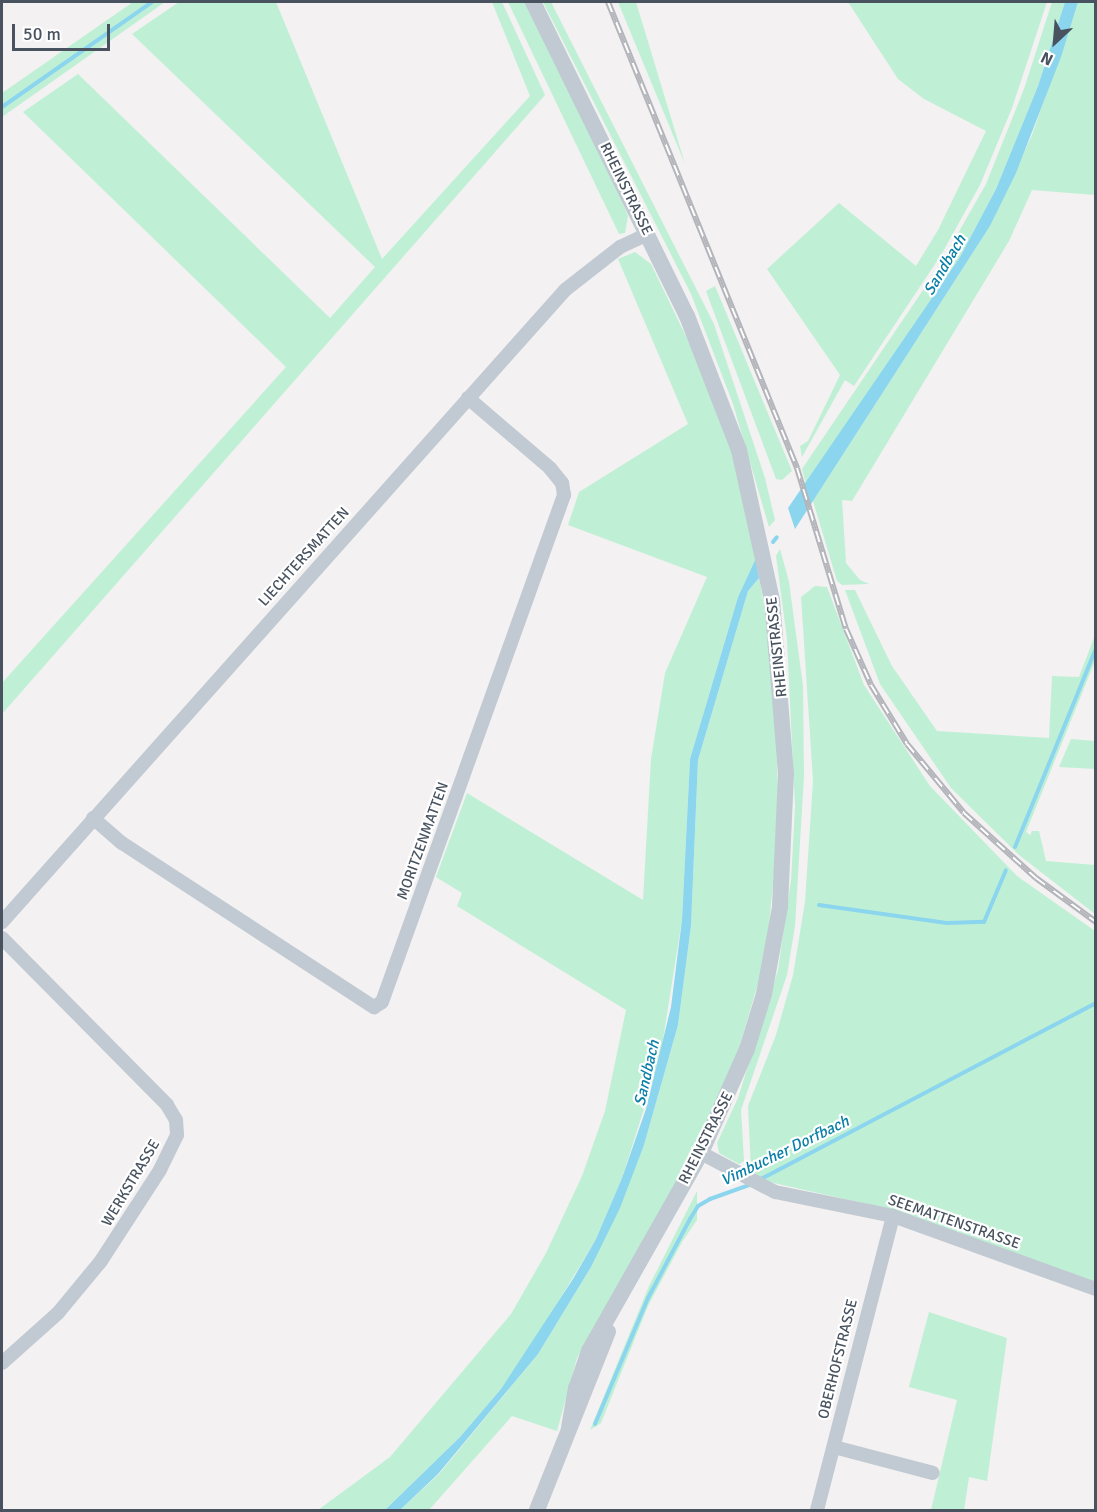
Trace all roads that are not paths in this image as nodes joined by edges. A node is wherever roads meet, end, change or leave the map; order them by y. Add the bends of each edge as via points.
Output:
1 (533, 2) edge
2 (648, 234) junction
3 (468, 398) junction
4 (93, 818) junction
5 (2, 922) edge
6 (2, 938) edge
7 (701, 1153) junction
8 (893, 1216) junction
9 (1095, 1289) edge
10 (2, 1363) edge
11 (834, 1447) junction
12 (933, 1473) dead end
13 (537, 1510) edge
14 (817, 1510) edge

1 - 2 street, RHEINSTRASSE
2 - 3 street, LIECHTERSMATTEN via 620,247 565,290
2 - 7 street, RHEINSTRASSE via 718,389 760,533 782,688 786,774 780,907 764,994 747,1049
3 - 4 street, LIECHTERSMATTEN
3 - 4 street, MORITZENMATTEN via 550,468 562,483 564,495 382,1002 375,1007 122,843
4 - 5 street, LIECHTERSMATTEN
6 - 10 street, WERKSTRASSE via 167,1105 176,1120 177,1135 160,1170 101,1261 58,1313
7 - 8 street, SEEMATTENSTRASSE via 775,1192
7 - 13 street, RHEINSTRASSE via 614,1305 595,1373
8 - 9 street, SEEMATTENSTRASSE
8 - 11 street, OBERHOFSTRASSE
11 - 12 street
11 - 14 street, OBERHOFSTRASSE

